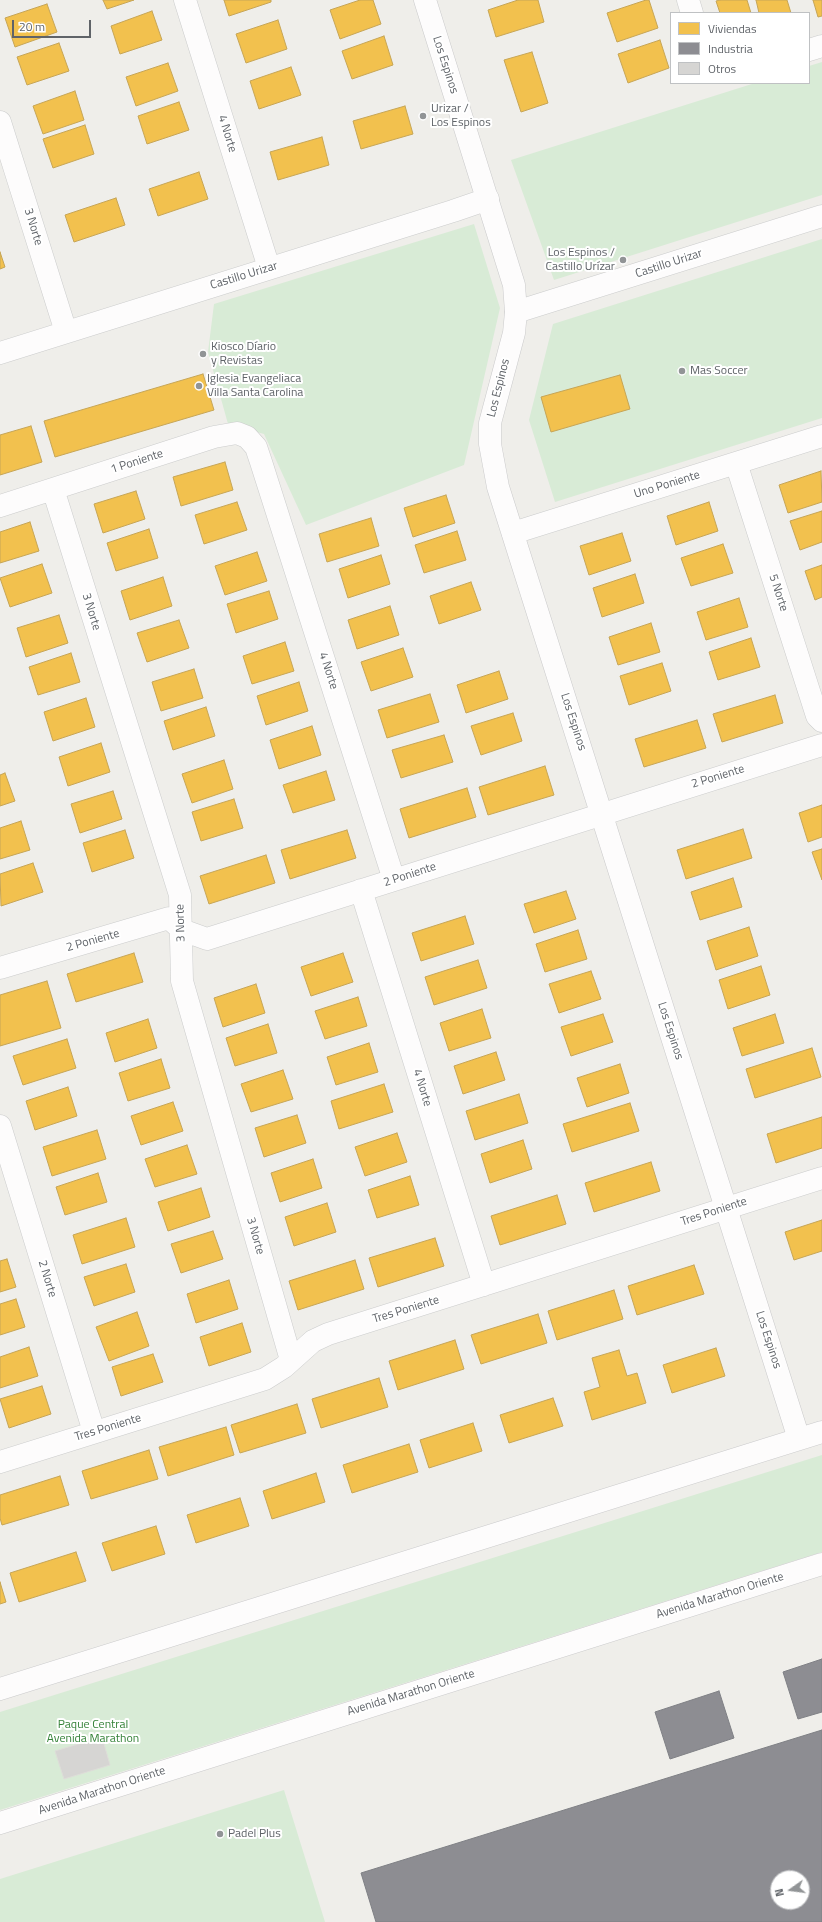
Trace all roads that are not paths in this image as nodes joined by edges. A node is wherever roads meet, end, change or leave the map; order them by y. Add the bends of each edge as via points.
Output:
1 (185, 0) edge
2 (425, 0) edge
3 (688, 0) edge
4 (692, 12) edge
5 (822, 46) edge
6 (810, 50) edge
7 (0, 122) edge
8 (488, 199) junction
9 (822, 216) edge
10 (269, 268) junction
11 (516, 312) junction
12 (66, 332) junction
13 (0, 353) edge
14 (822, 436) edge
15 (261, 462) joint
16 (736, 463) junction
17 (53, 489) junction
18 (0, 506) edge
19 (513, 533) junction
20 (822, 721) edge
21 (822, 745) edge
22 (602, 814) junction
23 (394, 880) junction
24 (361, 890) junction
25 (182, 930) junction
26 (0, 968) edge
27 (0, 1126) edge
28 (822, 1178) edge
29 (726, 1208) junction
30 (484, 1285) junction
31 (291, 1360) junction
32 (94, 1432) junction
33 (822, 1432) edge
34 (799, 1439) junction
35 (0, 1462) edge
36 (822, 1564) edge
37 (0, 1690) edge
38 (0, 1823) edge

1 - 10 street, 4 Norte
2 - 8 street, Los Espinos
3 - 4 street
5 - 6 street
7 - 12 street, 3 Norte
8 - 10 street, Castillo Urizar
8 - 11 street, Los Espinos via 514,285
9 - 11 street, Castillo Urizar
10 - 12 street, Castillo Urizar
11 - 19 street, Los Espinos via 514,333 492,411 490,444 498,487
12 - 13 street, Castillo Urizar
14 - 16 street, Uno Poniente
15 - 17 street, 1 Poniente via 256,447 247,437 237,433 228,434
15 - 23 street, 4 Norte
16 - 19 street, Uno Poniente
16 - 20 street, 5 Norte via 817,716
17 - 18 street, 1 Poniente
17 - 25 street, 3 Norte via 180,895
19 - 22 street, Los Espinos
21 - 22 street, 2 Poniente
22 - 23 street, 2 Poniente
22 - 29 street, Los Espinos
23 - 24 street, 2 Poniente
24 - 25 street, 2 Poniente via 207,939
24 - 30 street, 4 Norte
25 - 26 street, 2 Poniente via 169,918
25 - 31 street, 3 Norte via 182,980
27 - 32 street, 2 Norte
28 - 29 street, Tres Poniente
29 - 30 street, Tres Poniente
29 - 34 street, Los Espinos
30 - 31 street, Tres Poniente via 328,1334 313,1341
31 - 32 street, Tres Poniente via 265,1379
32 - 35 street, Tres Poniente
33 - 34 street
34 - 37 street
36 - 38 street, Avenida Marathon Oriente

